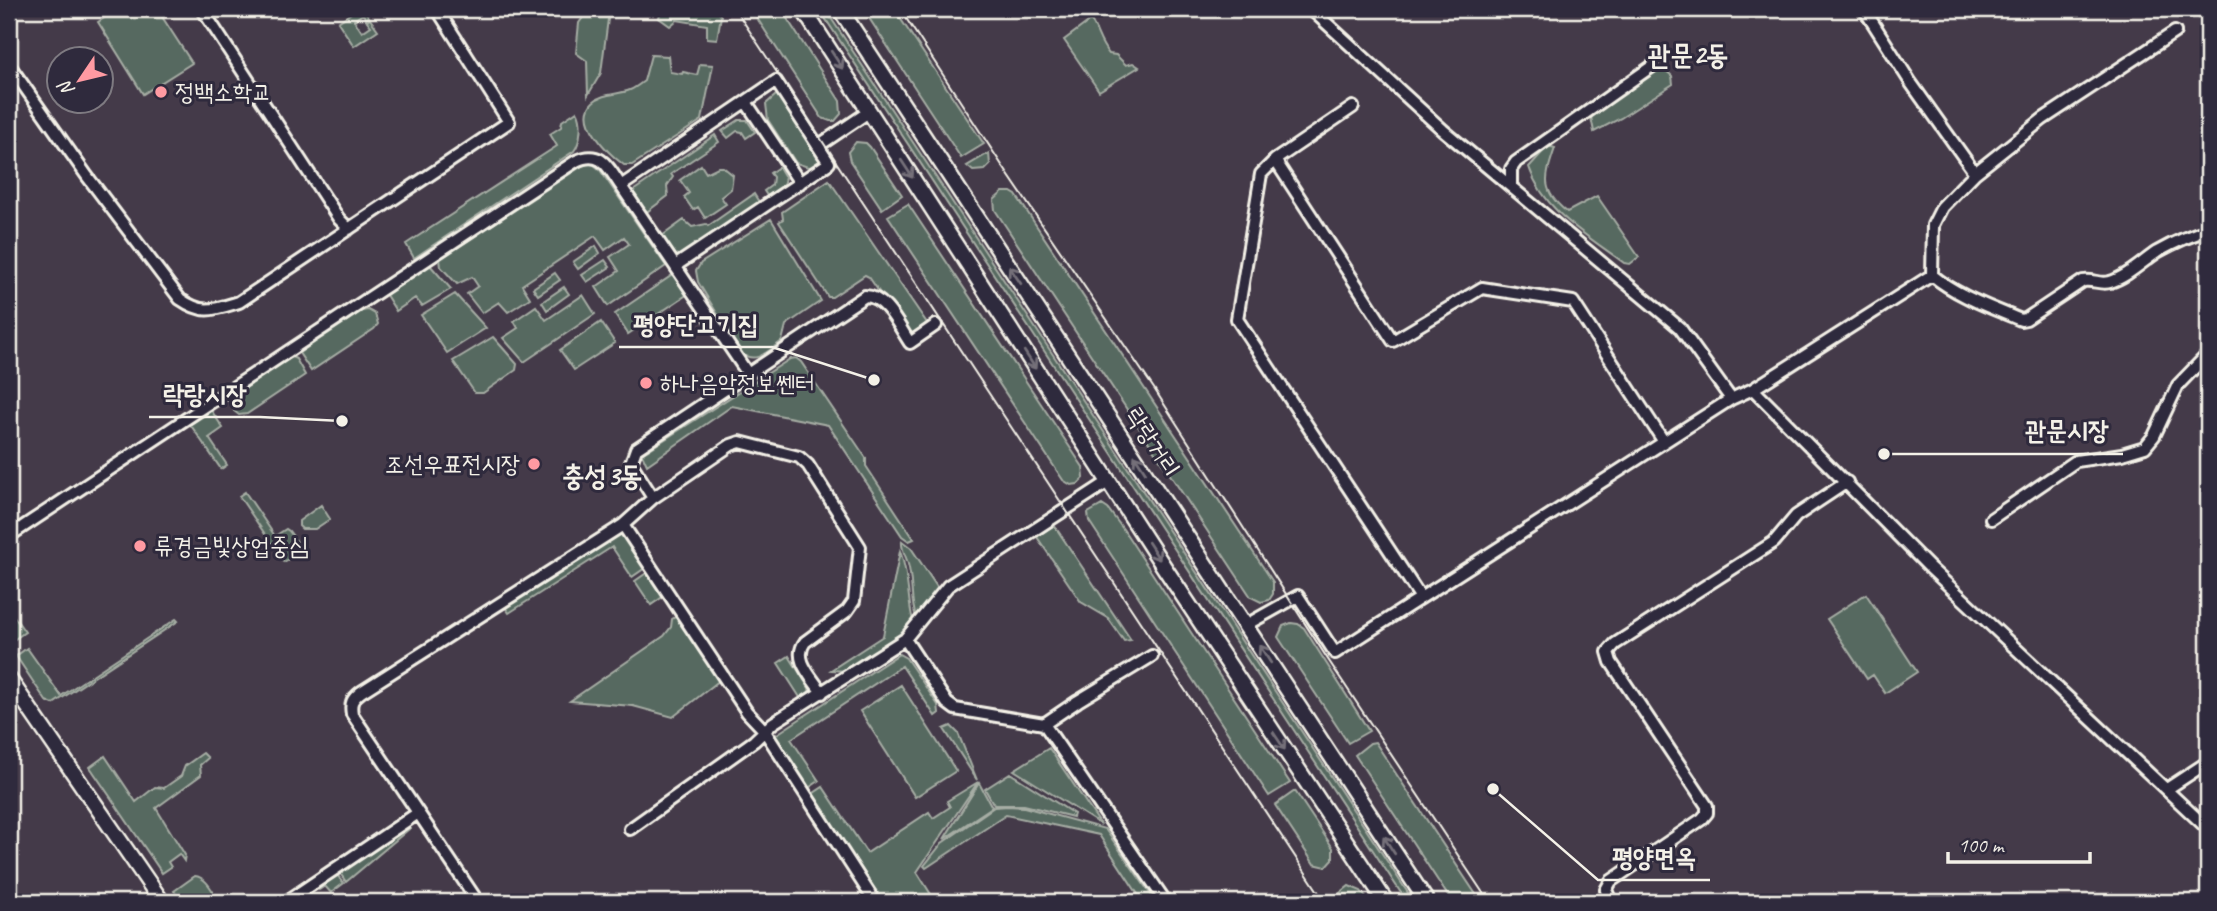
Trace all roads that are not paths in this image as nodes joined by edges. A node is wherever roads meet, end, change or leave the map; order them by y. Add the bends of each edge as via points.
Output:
1 (202, 9) edge
2 (437, 9) edge
3 (803, 9) edge
4 (840, 9) edge
5 (1311, 9) edge
6 (1864, 9) edge
7 (2175, 32) dead end
8 (1651, 67) dead end
9 (9, 68) edge
10 (746, 102) junction
11 (1353, 107) dead end
12 (870, 111) junction
13 (818, 146) junction
14 (1275, 160) junction
15 (1975, 173) junction
16 (800, 183) junction
17 (621, 186) junction
18 (1511, 187) junction
19 (349, 229) junction
20 (2208, 230) edge
21 (675, 267) junction
22 (1932, 275) junction
23 (936, 325) dead end
24 (2208, 354) edge
25 (748, 374) junction
26 (1753, 389) junction
27 (1731, 400) junction
28 (1664, 442) junction
29 (1108, 482) junction
30 (1847, 482) junction
31 (653, 499) junction
32 (1991, 519) dead end
33 (623, 525) junction
34 (9, 536) edge
35 (1421, 598) junction
36 (1246, 625) junction
37 (905, 639) junction
38 (1152, 656) dead end
39 (9, 679) edge
40 (822, 693) junction
41 (1044, 724) junction
42 (764, 730) junction
43 (2208, 762) edge
44 (2167, 789) junction
45 (418, 813) junction
46 (630, 829) dead end
47 (2208, 829) edge
48 (162, 902) edge
49 (286, 902) edge
50 (478, 902) edge
51 (875, 902) edge
52 (1166, 902) edge
53 (1386, 902) edge
54 (1427, 902) edge
55 (1611, 902) edge

1 - 19 street
2 - 19 street via 509,122
3 -> 12 main road
36 -> 4 main road, 락랑거리
5 - 18 street
6 - 15 street
7 - 15 street via 2043,119
8 - 18 street via 1516,162 1511,169
9 - 19 street via 158,273 192,308 209,311 239,303
10 - 13 street via 776,81
10 - 16 street
10 - 17 street
11 - 14 street
12 - 13 street
12 -> 29 main road
13 - 16 street via 829,163
14 - 28 street via 1393,341 1482,288 1573,302
14 - 35 street via 1261,174 1237,318
15 - 22 street via 1942,207 1933,225
16 - 21 street
17 - 21 street
17 - 34 street via 598,158 576,161
18 - 27 street via 1680,328
20 - 22 street via 2159,251 2113,282 2083,281 2021,320 1973,300
21 - 25 street
22 - 26 street
23 - 25 street via 910,343 882,302 864,296
24 - 32 street via 2178,385 2145,447 2076,461
25 - 31 street via 636,449 631,463
26 - 27 street
26 - 30 street
27 - 28 street
28 - 35 street
29 - 37 street via 948,586
29 -> 53 main road
30 - 44 street via 1930,568
30 - 55 street via 1796,516 1774,542 1608,652 1707,806 1702,819 1611,881 1606,890
31 - 33 street
31 - 40 street via 740,442 799,457 808,465 860,547 854,601 799,649
33 - 42 street via 747,712
33 - 45 street via 354,697 352,714
35 - 36 street via 1335,653 1298,596
54 -> 36 main road, 락랑거리
37 - 40 street
37 - 41 street via 947,704 955,709
38 - 41 street
39 - 48 main road
40 - 42 street
41 - 52 street
42 - 46 street
42 - 51 street
43 - 44 street
44 - 47 street
45 - 49 street
45 - 50 street

